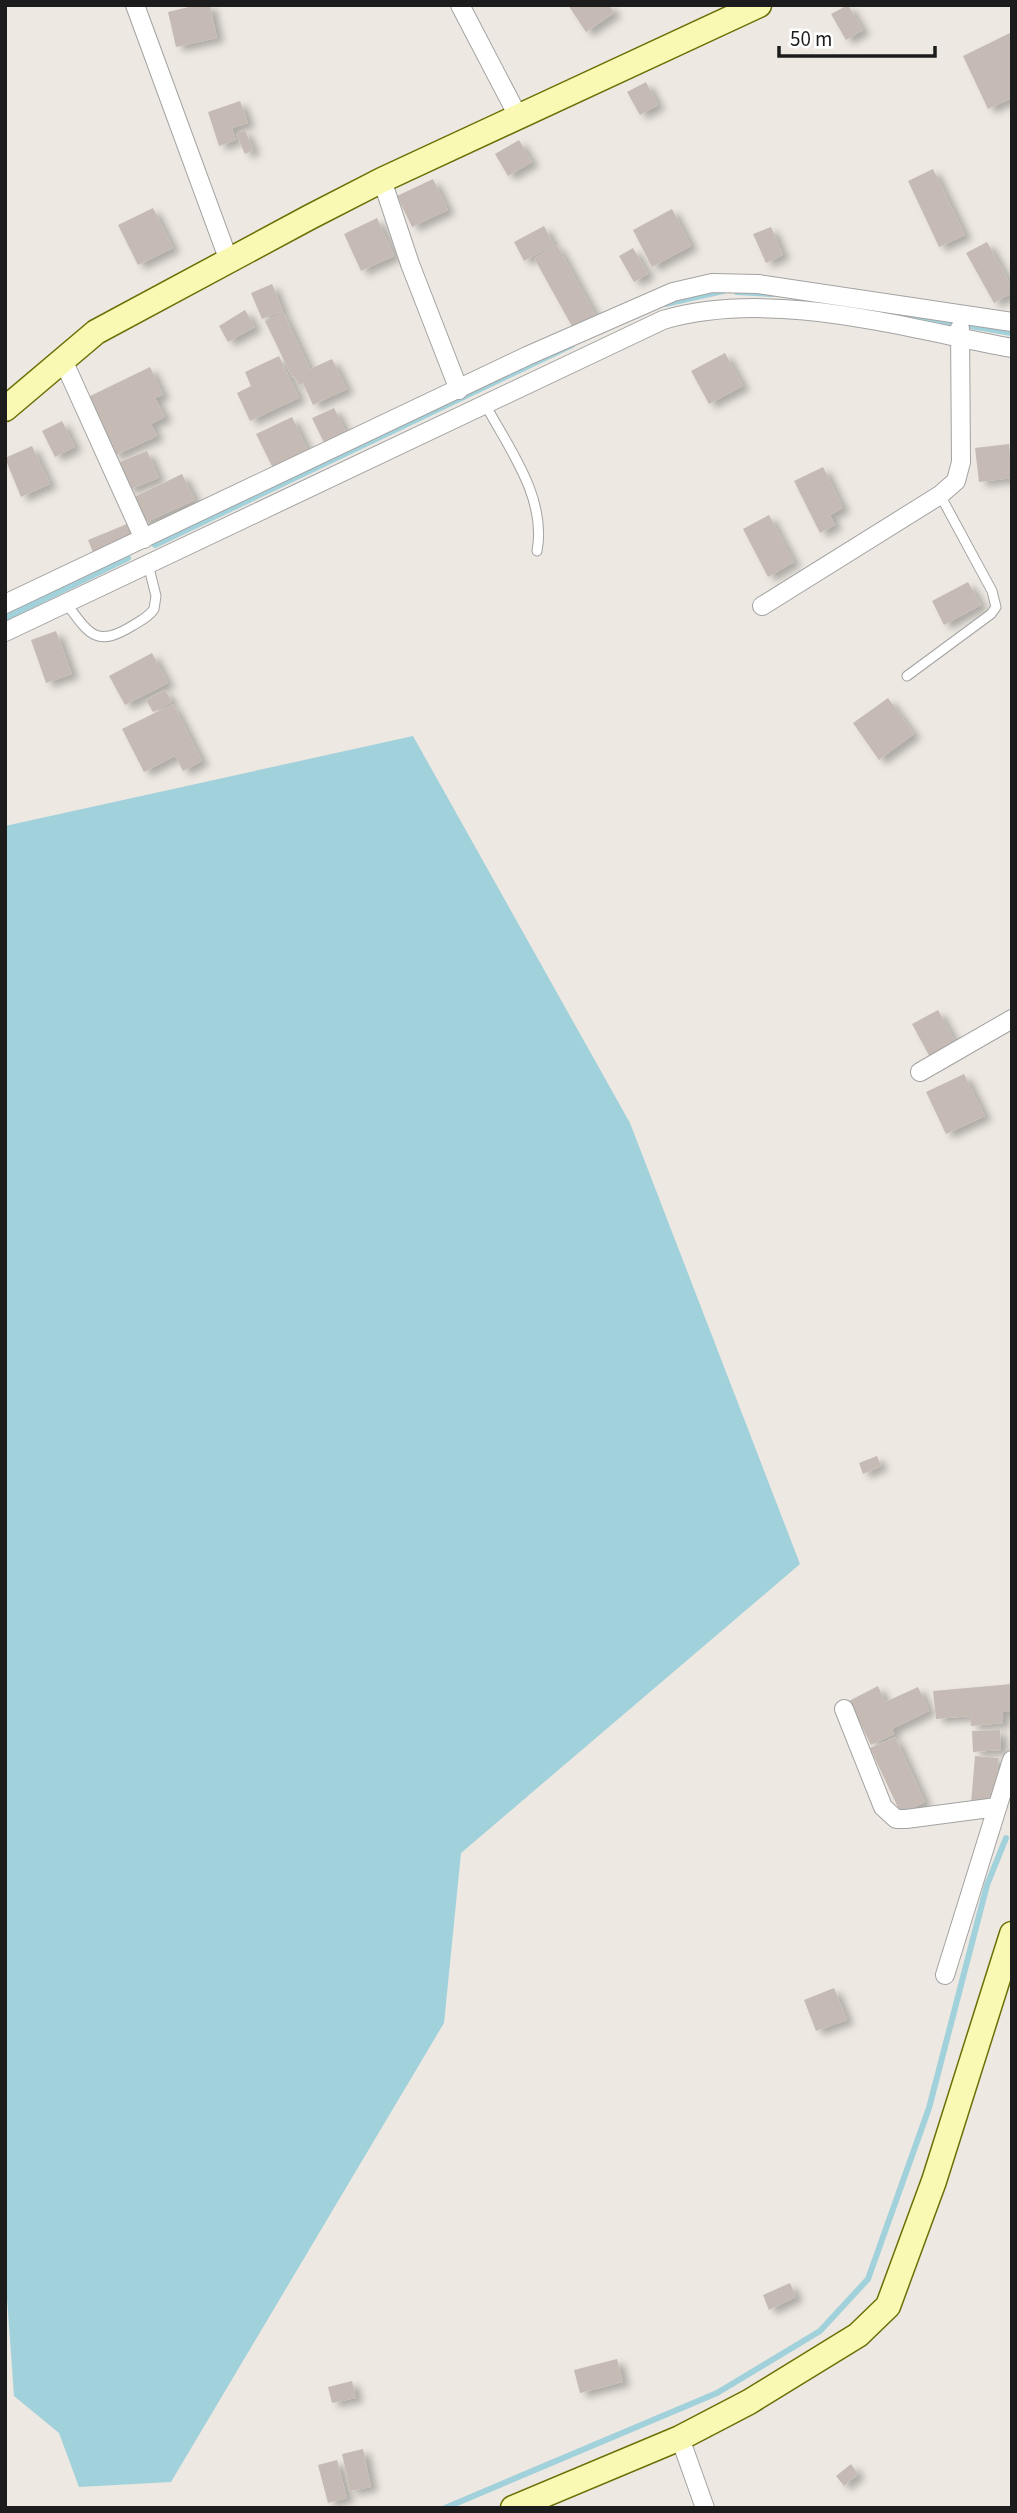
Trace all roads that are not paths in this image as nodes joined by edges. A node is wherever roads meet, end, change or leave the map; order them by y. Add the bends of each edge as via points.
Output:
1 (135, 5) edge
2 (460, 5) edge
3 (759, 5) edge
4 (519, 118) junction
5 (382, 180) junction
6 (229, 261) junction
7 (959, 313) junction
8 (1012, 322) edge
9 (960, 338) junction
10 (1012, 348) edge
11 (63, 360) junction
12 (459, 390) junction
13 (485, 404) junction
14 (5, 409) edge
15 (940, 495) junction
16 (140, 540) junction
17 (537, 551) dead end
18 (148, 564) junction
19 (66, 603) junction
20 (5, 604) edge
21 (762, 606) dead end
22 (5, 632) edge
23 (907, 676) dead end
24 (1012, 1019) edge
25 (920, 1072) dead end
26 (844, 1709) dead end
27 (1012, 1760) edge
28 (996, 1813) junction
29 (1012, 1826) edge
30 (1012, 1934) edge
31 (945, 1975) dead end
32 (680, 2438) junction
33 (513, 2508) edge
34 (705, 2508) edge

1 - 6 street
2 - 4 street
3 - 4 street
4 - 5 street
5 - 6 street
5 - 12 street
6 - 11 street via 96,332
7 - 8 street
7 - 9 street
7 - 12 street via 813,290 712,283 673,292
9 - 10 street
9 - 13 street via 820,312 739,307 696,310 663,320
9 - 15 street via 961,462 956,481
11 - 14 street
11 - 16 street
12 - 16 street
13 - 17 lane via 534,498 540,532
13 - 18 street
15 - 21 street
15 - 23 lane via 992,591 996,607
16 - 18 street
16 - 20 street
18 - 19 street
18 - 19 lane via 155,609 113,638 93,633
19 - 22 street
24 - 25 street
26 - 28 street via 889,1815 906,1819
27 - 28 street
28 - 29 street
28 - 31 street
30 - 32 street via 934,2181 888,2306 858,2335
32 - 33 street
32 - 34 street

